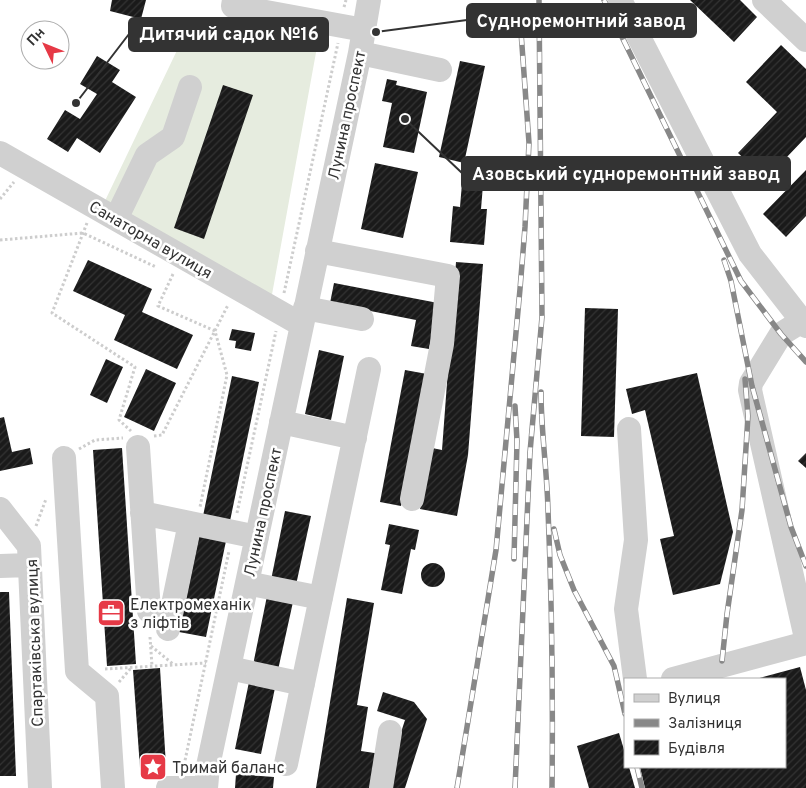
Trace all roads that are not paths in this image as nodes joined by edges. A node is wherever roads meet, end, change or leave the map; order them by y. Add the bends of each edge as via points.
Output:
1 (234, 0) edge
2 (370, 0) edge
3 (620, 0) edge
4 (764, 0) edge
5 (306, 9) edge
6 (364, 30) junction
7 (806, 40) edge
8 (360, 53) junction
9 (440, 70) dead end
10 (190, 87) dead end
11 (0, 153) edge
12 (116, 219) junction
13 (317, 251) junction
14 (303, 317) junction
15 (362, 319) dead end
16 (804, 324) edge
17 (369, 369) dead end
18 (281, 422) junction
19 (629, 429) dead end
20 (355, 438) junction
21 (130, 442) road end
22 (64, 458) dead end
23 (412, 499) dead end
24 (0, 509) edge
25 (142, 513) junction
26 (193, 524) junction
27 (257, 537) junction
28 (30, 555) junction
29 (0, 566) edge
30 (247, 583) junction
31 (321, 598) junction
32 (149, 611) dead end
33 (168, 629) dead end
34 (806, 638) edge
35 (806, 644) edge
36 (229, 668) junction
37 (635, 678) edge
38 (677, 678) edge
39 (303, 684) junction
40 (390, 732) dead end
41 (286, 764) dead end
42 (40, 788) edge
43 (113, 788) edge
44 (168, 788) edge
45 (206, 788) edge
46 (381, 788) edge

1 - 5 street via 233,6
2 - 6 street, Лунина проспект
3 - 16 street via 750,254
4 - 7 street
5 - 6 street via 341,26
6 - 8 street, Лунина проспект
8 - 9 street
8 - 13 street, Лунина проспект
10 - 12 street via 173,137 147,155
11 - 12 street, Санаторна вулиця
12 - 14 street, Санаторна вулиця via 280,313
13 - 14 street, Лунина проспект
13 - 23 street via 448,276 442,344
14 - 15 street, Санаторна вулиця
14 - 18 street, Лунина проспект
16 - 34 street via 781,334 751,383 750,390
17 - 20 street
18 - 20 street
18 - 27 street, Лунина проспект
19 - 37 street via 636,540 626,609
20 - 31 street
21 - 25 street
22 - 43 street via 77,671 107,696
24 - 28 street, Спартаківська вулиця
25 - 26 street
25 - 32 street
26 - 27 street
26 - 33 street
27 - 30 street, Лунина проспект
28 - 29 street
28 - 42 street, Спартаківська вулиця
30 - 31 street
30 - 36 street, Лунина проспект
31 - 39 street
35 - 38 street
36 - 39 street
36 - 45 street, Лунина проспект
39 - 41 street
40 - 46 street
44 - 45 street

